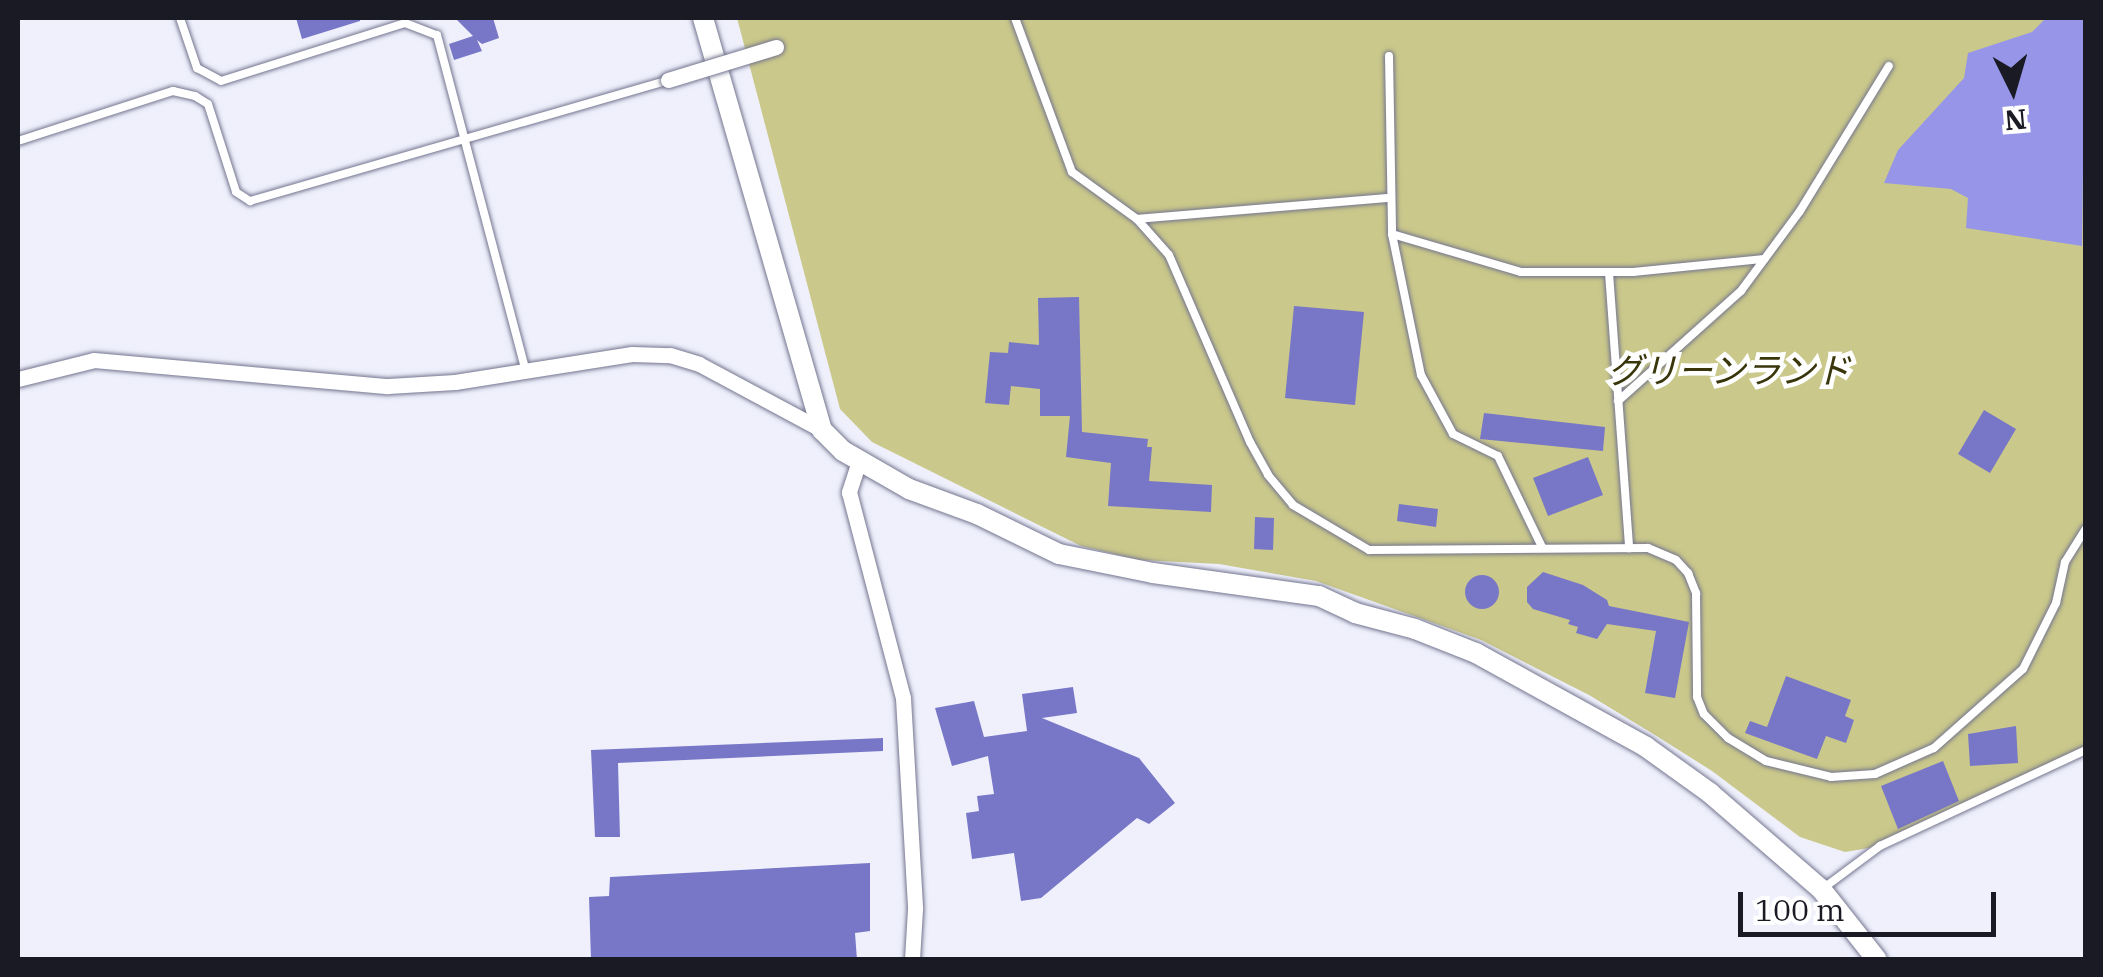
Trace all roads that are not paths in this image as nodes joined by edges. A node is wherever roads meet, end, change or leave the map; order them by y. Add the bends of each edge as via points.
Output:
1 (180, 18) edge
2 (702, 18) edge
3 (1015, 18) edge
4 (776, 47) dead end
5 (1388, 56) dead end
6 (1890, 66) dead end
7 (668, 80) joint
8 (466, 140) junction
9 (18, 141) edge
10 (1389, 198) junction
11 (1136, 219) junction
12 (1392, 234) junction
13 (1764, 259) junction
14 (1609, 273) junction
15 (525, 370) junction
16 (18, 378) edge
17 (1618, 401) junction
18 (822, 430) junction
19 (859, 462) junction
20 (2086, 529) edge
21 (1542, 547) junction
22 (1629, 548) junction
23 (2086, 750) edge
24 (1822, 889) junction
25 (912, 960) edge
26 (1877, 960) edge

1 - 8 lane via 197,68 221,81 405,23 437,35
2 - 18 street
3 - 11 lane via 1072,172
4 - 7 street, bridge
5 - 10 lane
6 - 13 lane
7 - 8 lane
8 - 9 lane via 250,201 236,192 208,104 195,96 173,92
8 - 15 lane
10 - 11 lane
10 - 12 lane
11 - 21 lane via 1169,255 1250,442 1293,504 1370,550
12 - 14 lane via 1522,272
12 - 21 lane via 1420,375 1453,434 1498,456
13 - 14 lane
13 - 17 lane via 1742,291
14 - 17 lane
15 - 16 street via 388,386 94,360
15 - 18 street via 670,355
17 - 22 lane
18 - 19 street
19 - 24 street via 1059,554 1319,596 1476,653 1646,748 1779,848
19 - 25 street via 849,492 903,698
20 - 22 lane via 2065,562 2056,603 2023,669 1934,748 1875,774 1830,777 1766,762 1704,714 1697,697 1696,593 1688,573 1648,548
21 - 22 lane
23 - 24 lane via 1880,846
24 - 26 street

